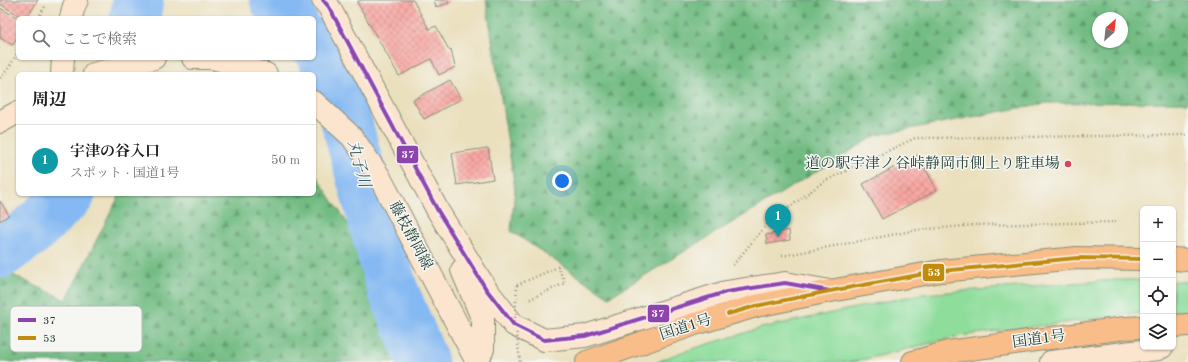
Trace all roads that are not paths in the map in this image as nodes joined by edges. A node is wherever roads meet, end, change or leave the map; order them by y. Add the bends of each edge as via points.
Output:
1 (77, 0) edge
2 (323, 0) edge
3 (72, 16) edge
4 (63, 60) edge
5 (146, 60) edge
6 (220, 60) edge
7 (62, 72) edge
8 (102, 72) edge
9 (260, 72) edge
10 (316, 103) edge
11 (16, 113) edge
12 (0, 122) edge
13 (438, 211) junction
14 (1140, 259) edge
15 (1176, 259) edge
16 (1188, 260) edge
17 (830, 291) junction
18 (1188, 325) edge
19 (1176, 326) edge
20 (1140, 327) edge
21 (1188, 331) edge
22 (1176, 338) edge
23 (1150, 350) edge
24 (477, 362) edge
25 (587, 362) edge
26 (913, 362) edge
27 (1050, 362) edge

1 - 3 main road
2 - 13 main road
4 - 7 main road
5 - 8 main road
6 - 9 main road
10 - 24 main road, 藤枝静岡線 via 352,137 379,176
11 - 12 main road
13 - 17 main road via 486,289 514,325 544,340 585,336 726,292 785,283
13 - 24 main road via 483,320 483,349
14 - 17 highway, 国道1号 via 1077,258 941,271
15 - 16 highway
17 - 25 highway, 国道1号 via 756,306 695,324
18 - 19 highway
20 - 26 highway, 国道1号 via 948,352
21 - 22 main road
23 - 27 main road

